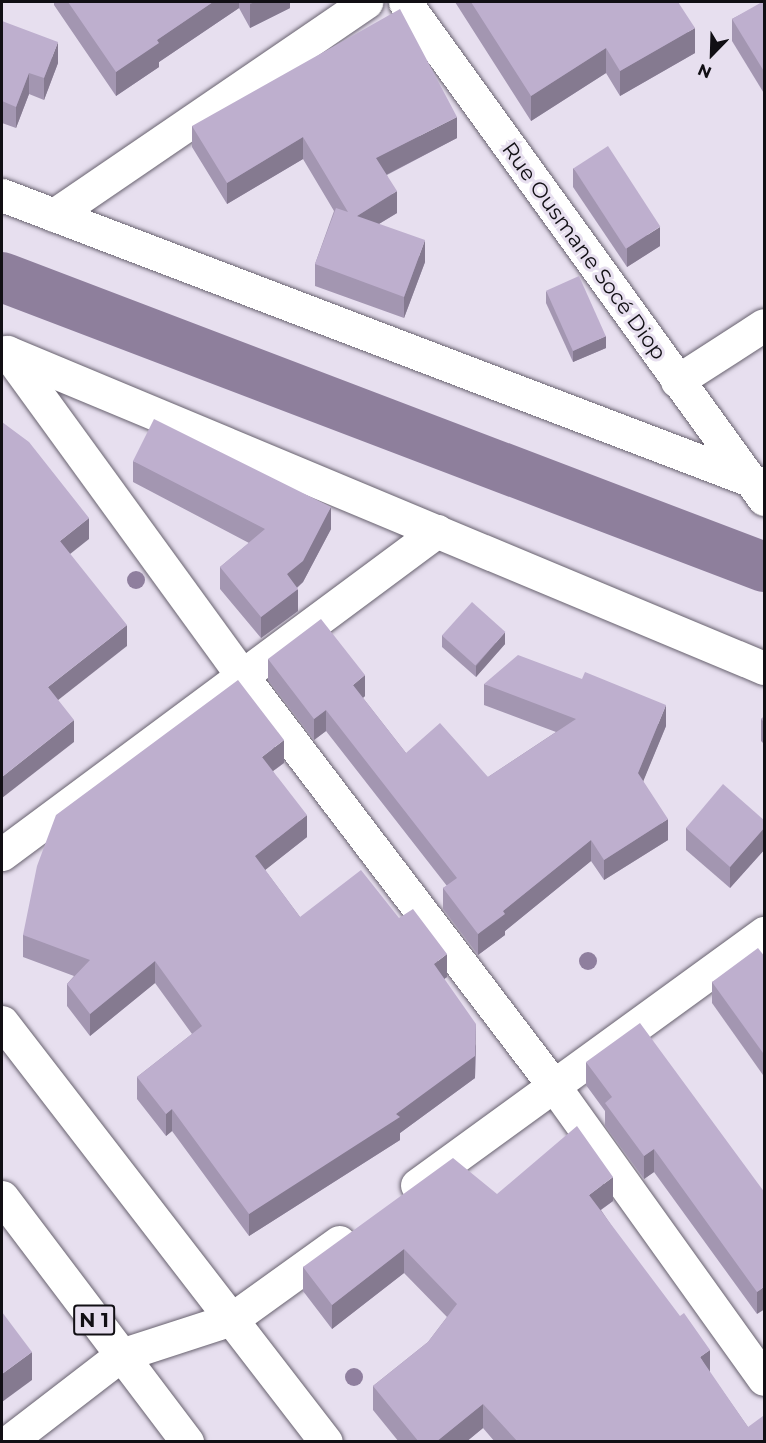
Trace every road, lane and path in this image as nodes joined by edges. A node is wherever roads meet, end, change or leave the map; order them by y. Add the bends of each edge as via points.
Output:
1 (366, 2) edge
2 (405, 2) edge
3 (2, 195) edge
4 (54, 215) junction
5 (765, 325) edge
6 (4, 351) edge
7 (677, 381) junction
8 (759, 488) edge
9 (437, 531) junction
10 (765, 668) edge
11 (242, 676) junction
12 (2, 854) edge
13 (765, 933) edge
14 (2, 1022) edge
15 (554, 1086) junction
16 (2, 1197) edge
17 (393, 1203) edge
18 (365, 1223) edge
19 (232, 1319) junction
20 (121, 1355) junction
21 (765, 1379) edge
22 (22, 1437) edge
23 (187, 1442) edge
24 (326, 1442) edge

1 - 4 main road
2 - 7 main road, Rue Ousmane Socé Diop
3 - 4 main road
4 - 8 main road
5 - 7 main road
6 - 9 main road
6 - 11 main road
7 - 8 main road, Rue Ousmane Socé Diop
9 - 10 main road
9 - 11 main road
11 - 12 main road
11 - 15 main road
13 - 15 main road
14 - 19 main road
15 - 17 main road
15 - 21 main road
16 - 20 main road, N 1
18 - 19 main road
19 - 20 main road
19 - 24 main road
20 - 22 main road
20 - 23 main road, N 1

